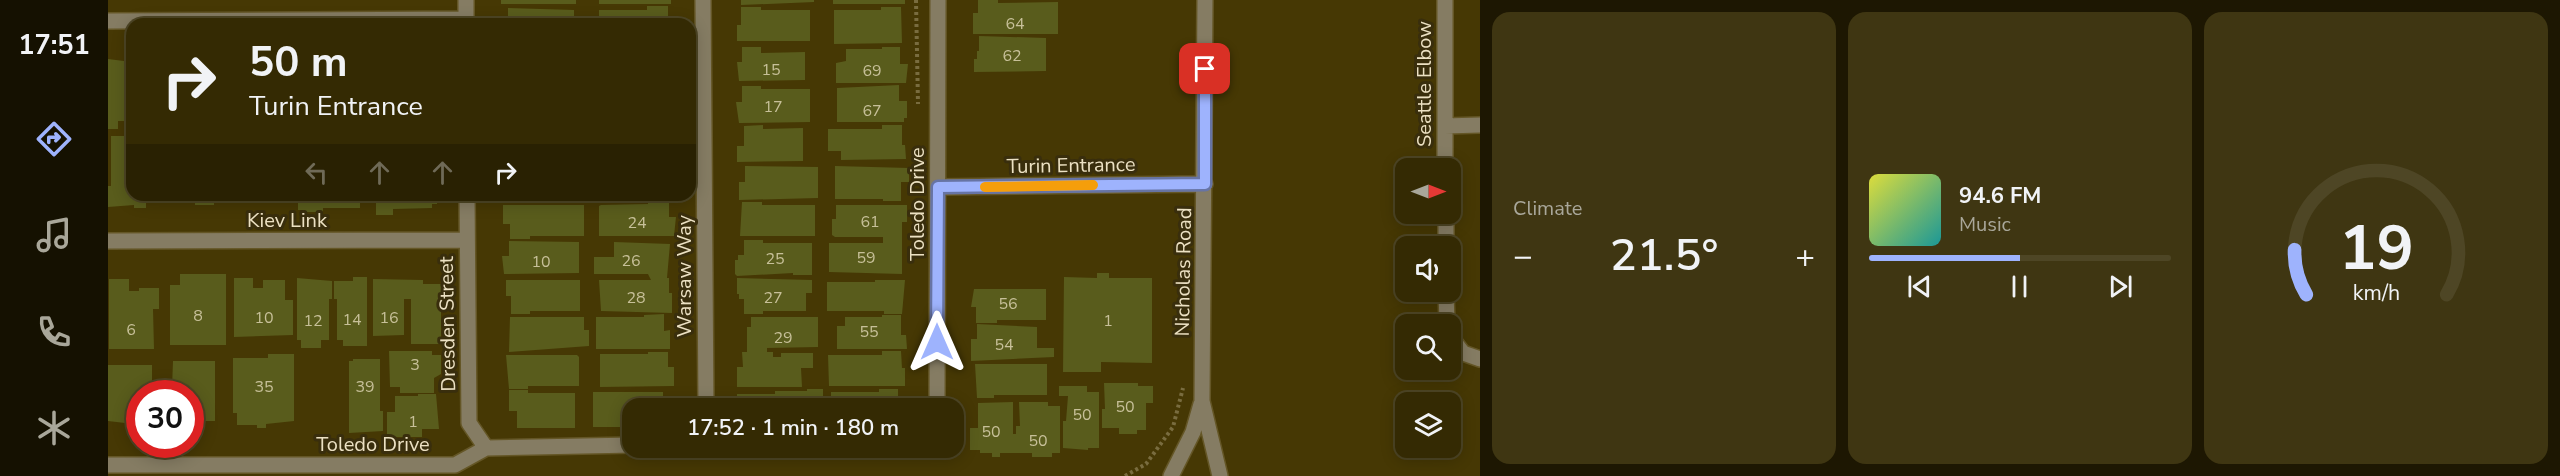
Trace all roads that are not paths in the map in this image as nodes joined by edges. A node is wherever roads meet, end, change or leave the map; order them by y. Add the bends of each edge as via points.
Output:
1 (466, 0) edge
2 (703, 0) edge
3 (938, 0) edge
4 (1205, 0) edge
5 (1445, 0) edge
6 (466, 18) edge
7 (108, 21) edge
8 (126, 21) edge
9 (1480, 125) edge
10 (1445, 126) junction
11 (1445, 158) edge
12 (1205, 184) junction
13 (938, 187) junction
14 (467, 201) edge
15 (467, 240) junction
16 (108, 241) edge
17 (1461, 350) edge
18 (1480, 359) edge
19 (706, 398) edge
20 (937, 398) edge
21 (1202, 401) junction
22 (622, 445) edge
23 (486, 448) junction
24 (108, 465) edge
25 (1171, 476) edge
26 (1220, 476) edge

1 - 6 street
2 - 19 street, Warsaw Way
3 - 13 street, Toledo Drive
4 - 12 street, Nicholas Road
5 - 10 street, Seattle Elbow
7 - 8 street
9 - 10 street
10 - 11 street, Seattle Elbow
12 - 13 street, Turin Entrance
12 - 21 street, Nicholas Road
13 - 20 street, Toledo Drive
14 - 15 street, Dresden Street
15 - 16 street, Kiev Link
15 - 23 street, Dresden Street via 469,423
17 - 18 street
21 - 25 street, Nicholas Road via 1193,432
21 - 26 street, Nicholas Road
22 - 23 street, Toledo Drive
23 - 24 street, Toledo Drive via 455,465

